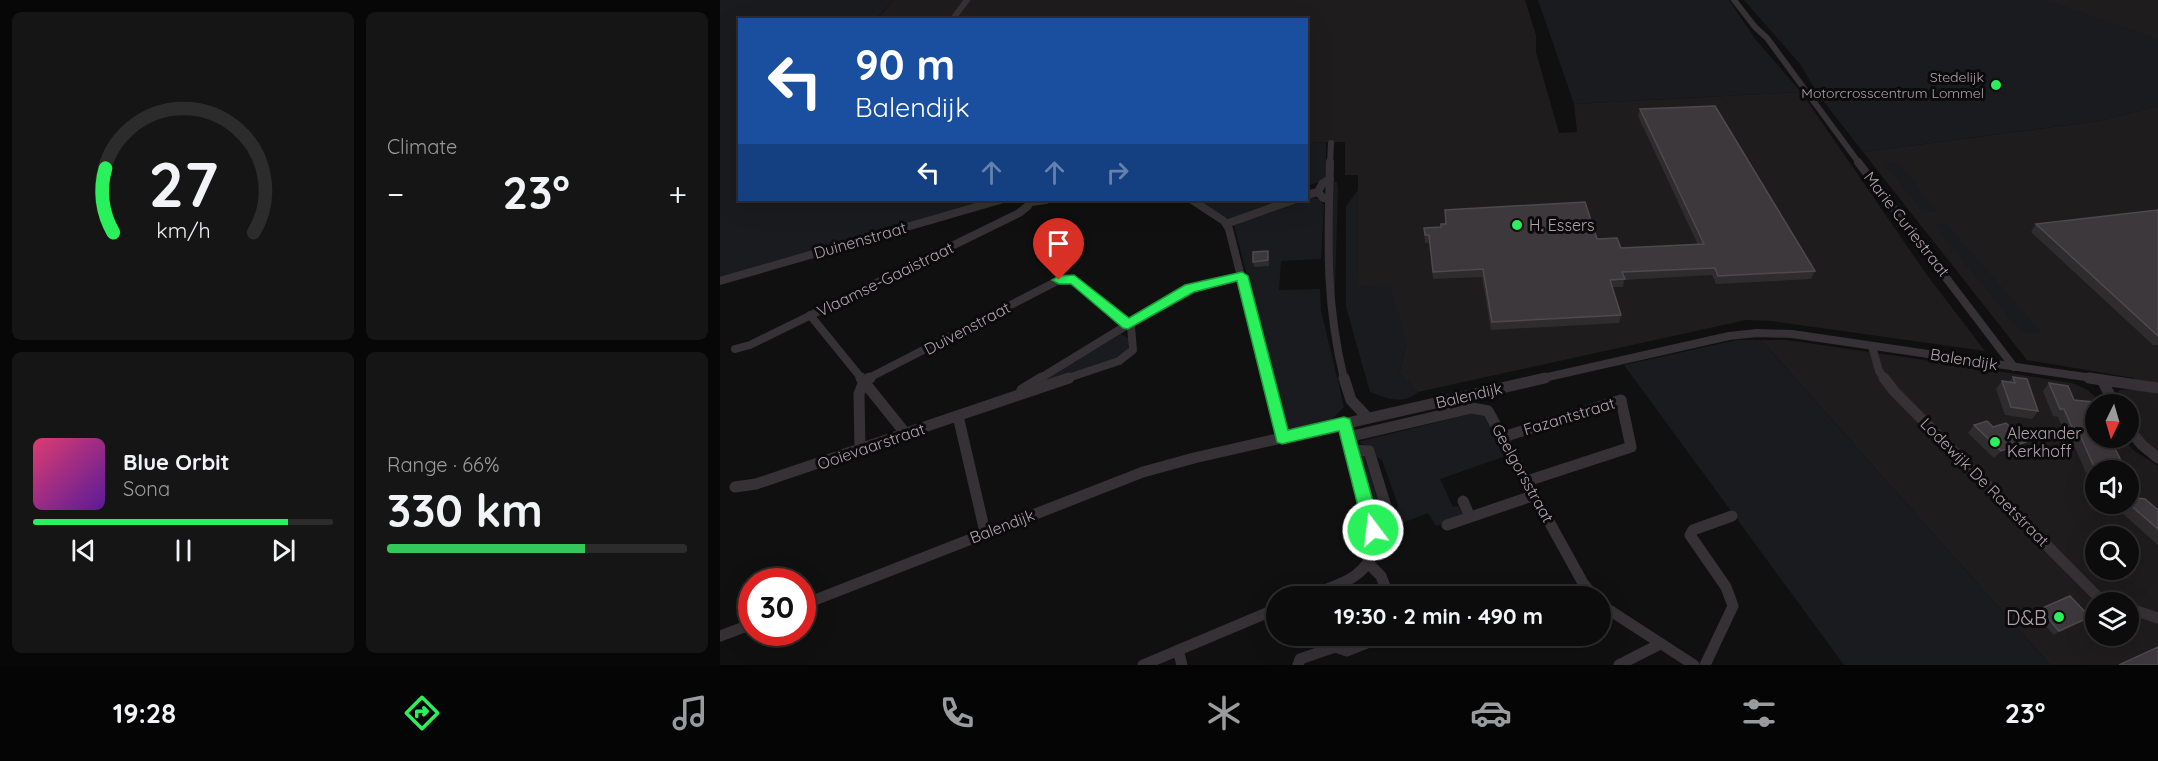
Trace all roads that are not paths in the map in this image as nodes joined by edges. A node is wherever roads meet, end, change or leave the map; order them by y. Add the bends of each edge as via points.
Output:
1 (967, 0) edge
2 (1734, 0) edge
3 (954, 18) edge
4 (1331, 143) dead end
5 (1330, 179) junction
6 (1318, 192) junction
7 (1308, 194) edge
8 (1329, 199) junction
9 (997, 201) edge
10 (1030, 201) edge
11 (1193, 201) edge
12 (1290, 201) edge
13 (1226, 224) junction
14 (1242, 276) junction
15 (720, 281) edge
16 (810, 315) junction
17 (1128, 324) junction
18 (1872, 346) junction
19 (735, 349) dead end
20 (2014, 367) junction
21 (2102, 380) junction
22 (864, 381) junction
23 (2158, 388) edge
24 (1483, 392) junction
25 (2109, 394) edge
26 (1006, 399) junction
27 (1482, 408) junction
28 (958, 416) junction
29 (1368, 418) junction
30 (1344, 423) junction
31 (906, 434) junction
32 (1348, 437) junction
33 (1503, 437) junction
34 (1282, 438) junction
35 (2139, 442) edge
36 (860, 450) junction
37 (1351, 450) junction
38 (2158, 458) edge
39 (1527, 481) junction
40 (735, 487) dead end
41 (1535, 495) junction
42 (1463, 501) dead end
43 (1732, 516) dead end
44 (1470, 517) junction
45 (1447, 525) dead end
46 (1373, 530) junction
47 (985, 532) junction
48 (1370, 565) junction
49 (1331, 586) edge
50 (1385, 586) edge
51 (1585, 586) edge
52 (2093, 592) edge
53 (816, 599) edge
54 (1611, 611) edge
55 (2139, 612) edge
56 (1266, 613) edge
57 (2158, 618) edge
58 (738, 629) edge
59 (720, 636) edge
60 (1660, 644) junction
61 (1360, 646) edge
62 (1178, 650) junction
63 (1143, 665) edge
64 (1182, 665) edge
65 (1298, 665) edge
66 (1619, 665) edge
67 (1694, 665) edge
68 (1705, 665) edge

1 - 3 street
2 - 20 street, Marie Curiestraat
4 - 5 street
5 - 6 street
5 - 8 street
6 - 7 street
6 - 8 street
8 - 29 street via 1327,288 1331,329 1349,398
9 - 15 street, Duinenstraat
10 - 16 street, Vlaamse-Gaaistraat via 1019,213
11 - 13 street
12 - 13 street
13 - 14 street
14 - 17 street, Ooievaarstraat via 1190,288
14 - 34 street
16 - 19 street, Vlaamse-Gaaistraat
16 - 22 street
17 - 22 street, Duivenstraat via 1075,281 1064,278
17 - 26 street, Ooievaarstraat
17 - 26 street, Ooievaarstraat via 1134,345 1125,358
18 - 20 street, Balendijk
18 - 24 street, Balendijk via 1792,334 1744,334
18 - 52 street, Lodewijk De Raetstraat via 1879,371 1894,391
20 - 21 street, Balendijk
21 - 23 street, Balendijk
21 - 25 street
22 - 31 street
22 - 36 street via 859,394
24 - 27 street
24 - 29 street, Balendijk
26 - 28 street, Ooievaarstraat
27 - 32 street, Geelgorsstraat
27 - 33 street, Geelgorsstraat
28 - 31 street, Ooievaarstraat
28 - 47 street
29 - 30 street, Balendijk
30 - 32 street
30 - 34 street, Balendijk
31 - 36 street, Ooievaarstraat
32 - 37 street
33 - 39 street, Geelgorsstraat
33 - 39 street, Fazantstraat via 1622,400 1631,447
34 - 47 street, Balendijk via 1143,472
35 - 38 street
36 - 40 street, Ooievaarstraat via 756,484
37 - 46 street
37 - 46 street via 1369,452 1389,516
39 - 41 street, Geelgorsstraat
41 - 44 street
41 - 51 street, Geelgorsstraat
42 - 44 street
43 - 68 street via 1693,530 1690,536 1732,597 1733,606
44 - 45 street
46 - 48 street via 1376,555
47 - 53 street, Balendijk
48 - 49 street
48 - 50 street
54 - 60 street
55 - 57 street
56 - 62 street
58 - 59 street
60 - 66 street
60 - 67 street
61 - 65 street via 1347,651 1335,647 1300,659
62 - 63 street
62 - 64 street

